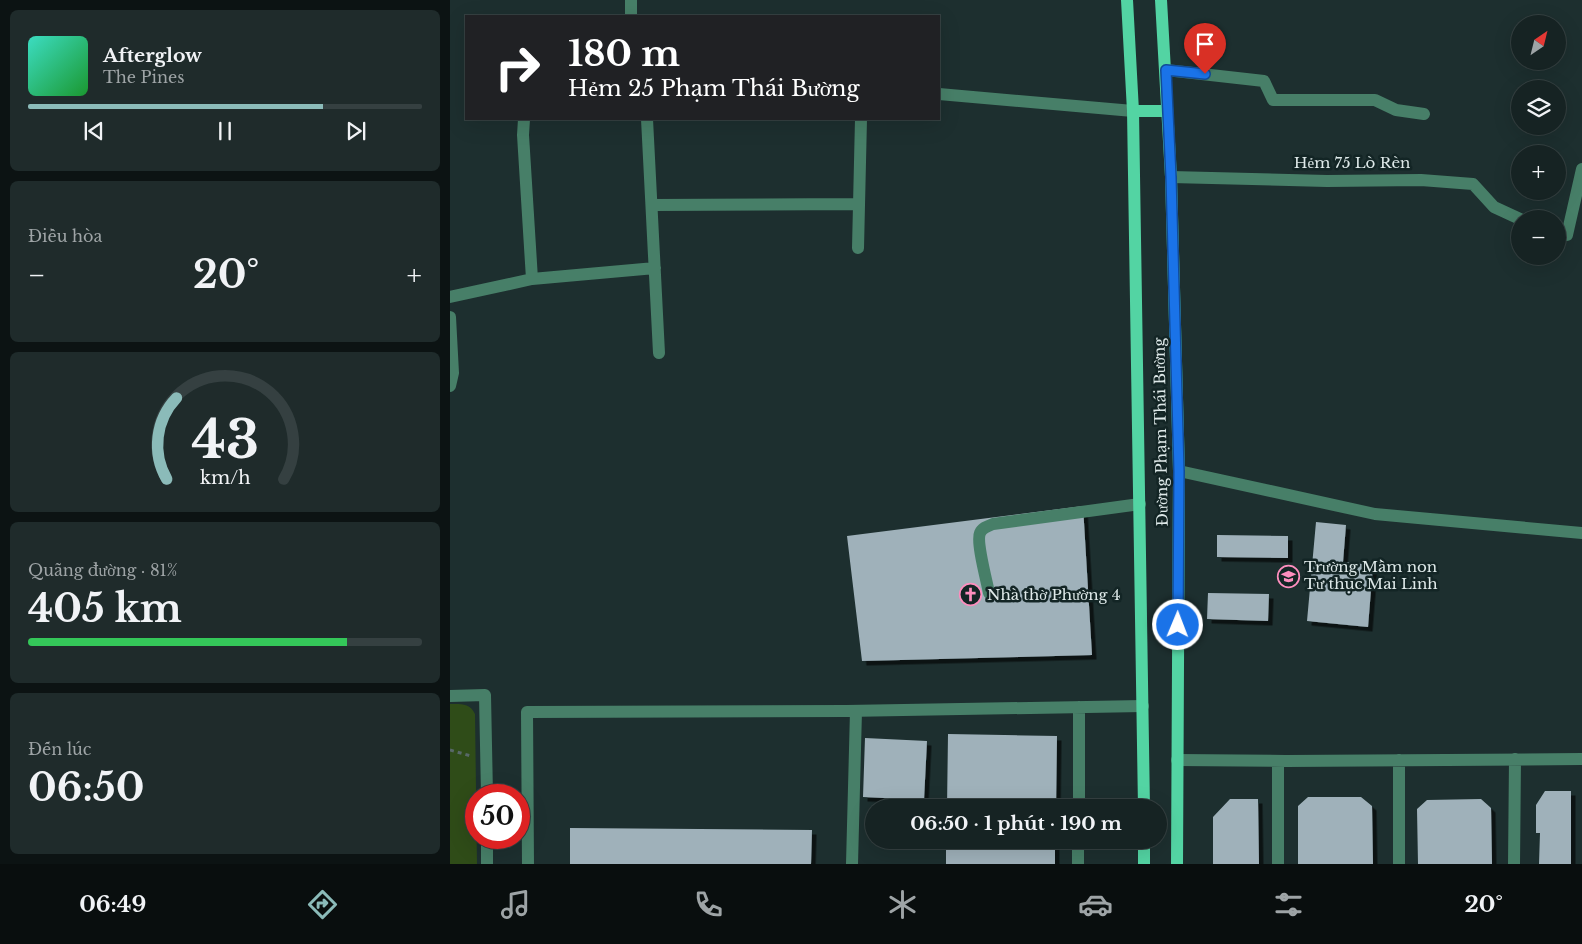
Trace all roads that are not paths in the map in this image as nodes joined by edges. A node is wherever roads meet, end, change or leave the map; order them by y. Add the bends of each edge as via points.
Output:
1 (631, 0) edge
2 (1127, 0) edge
3 (1161, 0) edge
4 (631, 15) edge
5 (1166, 70) junction
6 (940, 94) edge
7 (1133, 111) junction
8 (1167, 111) junction
9 (1424, 114) dead end
10 (524, 120) edge
11 (647, 120) edge
12 (861, 120) edge
13 (1582, 169) edge
14 (1171, 177) junction
15 (859, 204) junction
16 (652, 205) junction
17 (1511, 215) edge
18 (1566, 235) edge
19 (858, 248) dead end
20 (655, 268) junction
21 (532, 279) junction
22 (450, 297) edge
23 (450, 317) edge
24 (659, 353) dead end
25 (450, 386) edge
26 (1179, 471) junction
27 (1140, 504) junction
28 (1582, 533) edge
29 (989, 593) dead end
30 (450, 696) edge
31 (1143, 706) junction
32 (1079, 707) junction
33 (856, 711) junction
34 (1515, 759) junction
35 (1582, 759) edge
36 (1177, 760) junction
37 (1399, 760) junction
38 (1278, 761) junction
39 (487, 784) edge
40 (1079, 799) edge
41 (1144, 799) edge
42 (487, 849) edge
43 (1078, 849) edge
44 (1144, 849) edge
45 (487, 864) edge
46 (528, 864) edge
47 (852, 864) edge
48 (1078, 864) edge
49 (1144, 864) edge
50 (1177, 864) edge
51 (1278, 864) edge
52 (1399, 864) edge
53 (1514, 864) edge

1 - 4 street
2 - 7 main road, Đường Phạm Thái Bường
3 - 5 main road, Đường Phạm Thái Bường
5 - 8 main road, Đường Phạm Thái Bường
5 - 9 street via 1264,81 1273,100 1375,100 1396,110
6 - 7 street
7 - 8 main road
7 - 27 main road, Đường Phạm Thái Bường
8 - 14 main road, Đường Phạm Thái Bường
10 - 21 street
11 - 16 street
12 - 15 street
13 - 18 street
14 - 17 street, Hẻm 75 Lò Rèn via 1422,180 1473,184 1494,207
14 - 26 main road, Đường Phạm Thái Bường
15 - 16 street
15 - 19 street
16 - 20 street
20 - 21 street
20 - 24 street
21 - 22 street
23 - 25 street via 453,373
26 - 28 street via 1375,514
26 - 36 main road, Đường Phạm Thái Bường
27 - 29 street via 985,527 979,542
27 - 31 main road, Đường Phạm Thái Bường
30 - 39 street via 486,695
31 - 32 street
31 - 41 main road, Đường Phạm Thái Bường
32 - 33 street
32 - 40 street
33 - 46 street via 527,712
33 - 47 street
34 - 35 street
34 - 37 street
34 - 53 street
36 - 38 street
36 - 50 main road, Đường Phạm Thái Bường
37 - 38 street
37 - 52 street
38 - 51 street
42 - 45 street
43 - 48 street
44 - 49 main road

